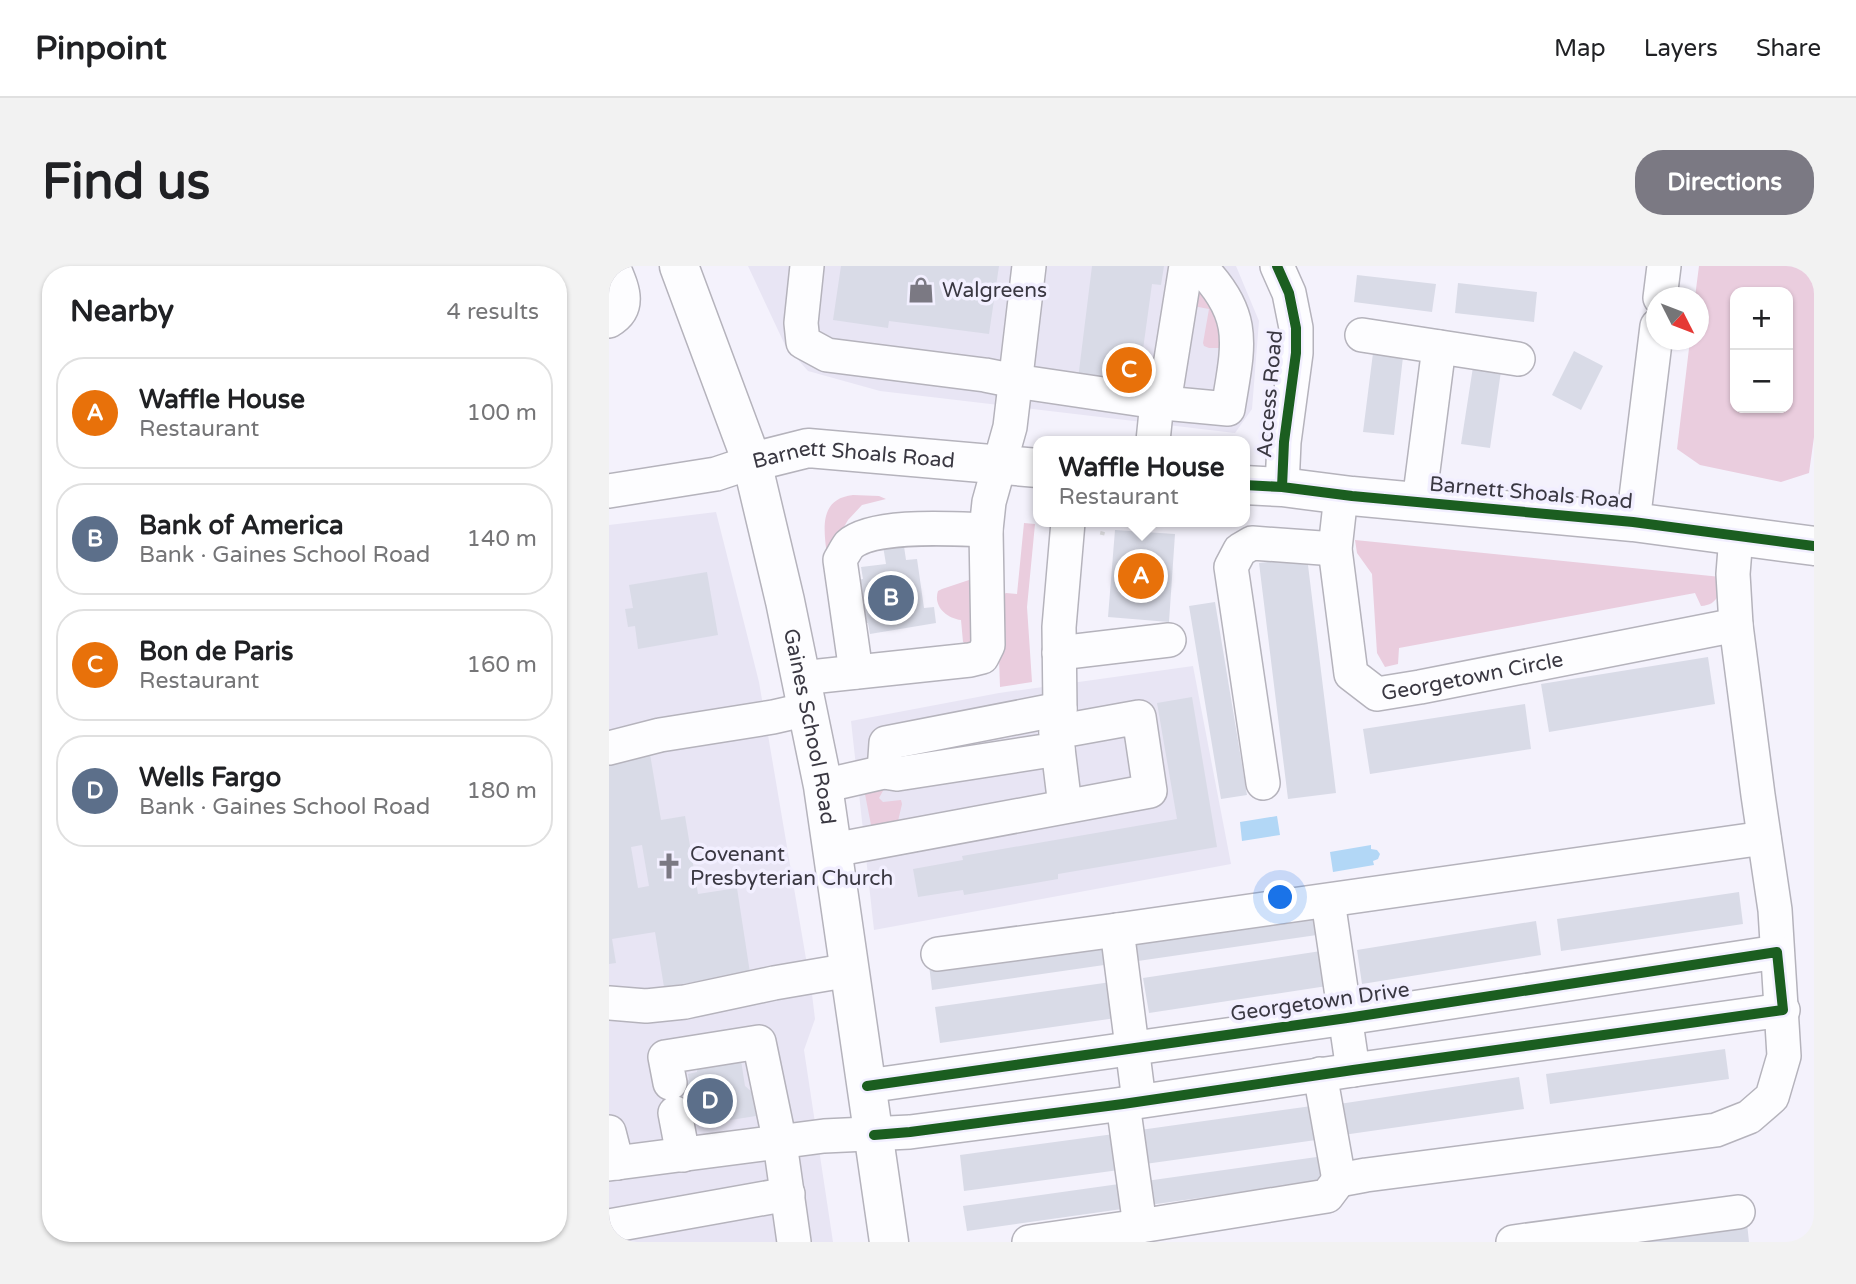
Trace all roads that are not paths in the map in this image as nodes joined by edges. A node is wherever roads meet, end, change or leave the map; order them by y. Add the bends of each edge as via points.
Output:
1 (613, 266) edge
2 (679, 266) edge
3 (807, 266) edge
4 (1029, 266) edge
5 (1186, 266) edge
6 (1199, 266) edge
7 (1277, 266) edge
8 (1664, 266) edge
9 (1661, 287) edge
10 (609, 321) edge
11 (1362, 335) dead end
12 (1439, 347) junction
13 (1654, 350) edge
14 (1518, 359) dead end
15 (1015, 381) junction
16 (1161, 402) junction
17 (1154, 436) edge
18 (752, 462) junction
19 (1001, 464) junction
20 (1033, 467) edge
21 (1250, 485) edge
22 (1282, 487) junction
23 (609, 491) edge
24 (1341, 495) junction
25 (1419, 502) junction
26 (1633, 522) junction
27 (1068, 527) edge
28 (986, 530) junction
29 (1736, 536) junction
30 (1814, 546) edge
31 (1335, 549) junction
32 (1736, 625) junction
33 (1169, 640) dead end
34 (1059, 653) junction
35 (856, 672) junction
36 (805, 694) junction
37 (1058, 730) junction
38 (609, 748) edge
39 (1263, 783) dead end
40 (823, 786) junction
41 (1065, 806) junction
42 (1764, 838) junction
43 (833, 850) junction
44 (1328, 901) junction
45 (1117, 930) junction
46 (1777, 953) junction
47 (938, 954) dead end
48 (850, 970) junction
49 (609, 1003) edge
50 (1783, 1010) junction
51 (1346, 1018) junction
52 (1133, 1048) junction
53 (1353, 1070) junction
54 (1320, 1074) junction
55 (867, 1086) junction
56 (1131, 1103) junction
57 (874, 1135) junction
58 (780, 1143) junction
59 (612, 1153) edge
60 (683, 1154) junction
61 (1339, 1180) junction
62 (788, 1194) junction
63 (1738, 1212) dead end
64 (609, 1226) edge
65 (1140, 1226) junction
66 (1548, 1240) edge
67 (794, 1242) edge
68 (889, 1242) edge
69 (1030, 1242) edge
70 (1513, 1242) edge

1 - 10 street via 624,304
2 - 18 main road, Barnett Shoals Road
3 - 15 street via 800,323 803,342 827,355
4 - 15 street
5 - 16 street
6 - 16 street via 1224,294 1236,327 1237,356 1228,409
7 - 22 street, Access Road via 1289,293 1296,328
8 - 9 street
11 - 12 street
12 - 14 street
12 - 25 street
13 - 26 street
15 - 16 street
15 - 19 street
16 - 17 street
18 - 19 main road, Barnett Shoals Road via 808,448
18 - 23 street via 716,474
18 - 36 main road, Gaines School Road
19 - 20 main road, Barnett Shoals Road
19 - 28 street
21 - 22 main road, Barnett Shoals Road
22 - 24 main road, Barnett Shoals Road
24 - 25 main road, Barnett Shoals Road
24 - 31 street, Georgetown Circle
25 - 26 main road, Barnett Shoals Road
26 - 29 main road, Barnett Shoals Road
27 - 34 street
28 - 35 street via 988,645 982,657
28 - 35 street via 912,528 868,535 849,545 840,560
29 - 30 main road, Barnett Shoals Road
29 - 32 street
31 - 32 street, Georgetown Circle via 1351,674 1377,694
31 - 39 street via 1252,544 1240,550 1231,567
32 - 42 street
33 - 34 street
34 - 37 street
35 - 36 street
36 - 38 street via 773,717
36 - 40 main road, Gaines School Road
37 - 40 street via 886,743 884,772
37 - 41 street
37 - 41 street via 1139,717 1150,791
40 - 43 main road, Gaines School Road
41 - 43 street
42 - 44 street
42 - 46 street
43 - 48 main road, Gaines School Road
44 - 45 street
44 - 51 street
45 - 47 street
45 - 52 street
46 - 50 street
46 - 51 street, Georgetown Drive
48 - 49 street via 685,1002
48 - 55 main road, Gaines School Road
50 - 53 street
50 - 61 street via 1784,1056 1772,1097 1749,1117 1716,1130
51 - 52 street, Georgetown Drive
51 - 53 street
52 - 55 street, Georgetown Drive
52 - 56 street
53 - 54 street
54 - 56 street
54 - 61 street
55 - 57 main road, Gaines School Road
56 - 57 street
56 - 65 street
57 - 58 street
57 - 68 main road, Gaines School Road
58 - 60 street
58 - 60 street via 759,1042 665,1057
58 - 62 street
59 - 60 street
61 - 65 street via 1327,1196
62 - 64 street
62 - 67 street
63 - 66 street
65 - 69 street
66 - 70 street

